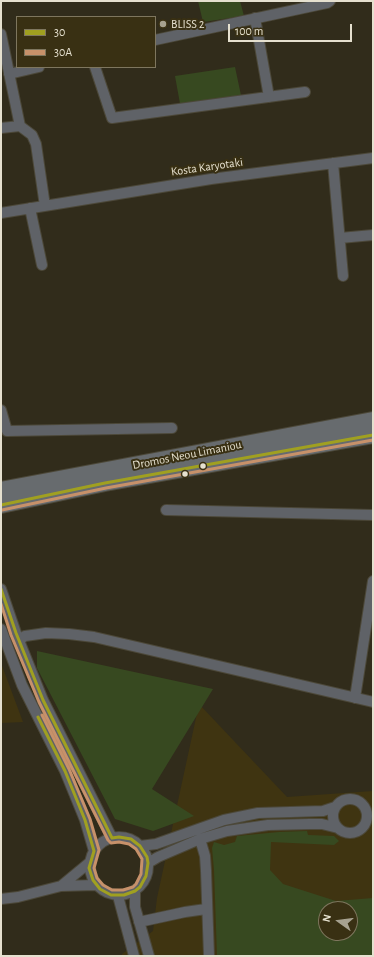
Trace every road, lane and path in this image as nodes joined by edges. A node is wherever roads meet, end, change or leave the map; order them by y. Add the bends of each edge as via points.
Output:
1 (330, 1) edge
2 (255, 18) junction
3 (1, 34) edge
4 (156, 40) edge
5 (35, 68) edge
6 (96, 68) edge
7 (9, 74) junction
8 (306, 92) dead end
9 (269, 97) junction
10 (20, 126) junction
11 (1, 128) edge
12 (373, 158) edge
13 (333, 163) junction
14 (46, 206) junction
15 (30, 208) junction
16 (1, 213) edge
17 (373, 235) edge
18 (340, 238) junction
19 (42, 266) dead end
20 (343, 276) dead end
21 (1, 410) edge
22 (373, 420) edge
23 (172, 428) dead end
24 (373, 435) edge
25 (1, 490) edge
26 (1, 505) edge
27 (166, 510) dead end
28 (373, 515) edge
29 (373, 581) edge
30 (1, 589) edge
31 (1, 629) edge
32 (18, 640) junction
33 (355, 698) junction
34 (373, 702) edge
35 (336, 807) junction
36 (368, 808) edge
37 (369, 822) edge
38 (338, 828) junction
39 (112, 838) junction
40 (200, 839) junction
41 (140, 846) junction
42 (94, 851) junction
43 (90, 862) junction
44 (148, 863) junction
45 (96, 885) junction
46 (61, 886) junction
47 (135, 891) junction
48 (118, 896) junction
49 (1, 899) edge
50 (206, 909) junction
51 (139, 922) junction
52 (134, 956) edge
53 (149, 956) edge
54 (208, 956) edge

1 - 2 street
2 - 4 street
2 - 9 street
3 - 7 street
5 - 7 street
6 - 9 street via 112,118
7 - 10 street
8 - 9 street
10 - 11 street
10 - 14 street via 32,135 36,144
12 - 13 street, Kosta Karyotaki
13 - 14 street, Kosta Karyotaki via 211,179
13 - 18 street
14 - 15 street, Kosta Karyotaki
15 - 16 street, Kosta Karyotaki
15 - 19 street
17 - 18 street
18 - 20 street
21 - 23 street via 7,431
22 - 25 main road, Dromos Neou Limaniou
24 - 26 main road, Dromos Neou Limaniou via 105,483
27 - 28 street
29 - 33 street
30 - 32 street
31 - 42 street via 22,685 65,770
32 - 33 street via 25,636 46,633 94,637
32 - 39 street via 43,700
33 - 34 street
35 - 36 street via 349,799 358,801
35 - 38 street via 333,820
35 - 41 street via 322,811 258,813 224,820 156,844
36 - 37 street via 366,815
37 - 38 street via 353,832 345,832
38 - 40 street via 322,824 268,825 227,831
39 - 41 street via 131,839
39 - 42 street via 102,842
40 - 44 street
40 - 50 street via 205,856
41 - 44 street
42 - 43 street
43 - 45 street via 90,874
43 - 46 street
44 - 47 street via 146,876
45 - 46 street
45 - 48 street via 106,893
46 - 49 street
47 - 48 street
47 - 51 street via 135,907
48 - 52 street
50 - 51 street
50 - 54 street
51 - 53 street

